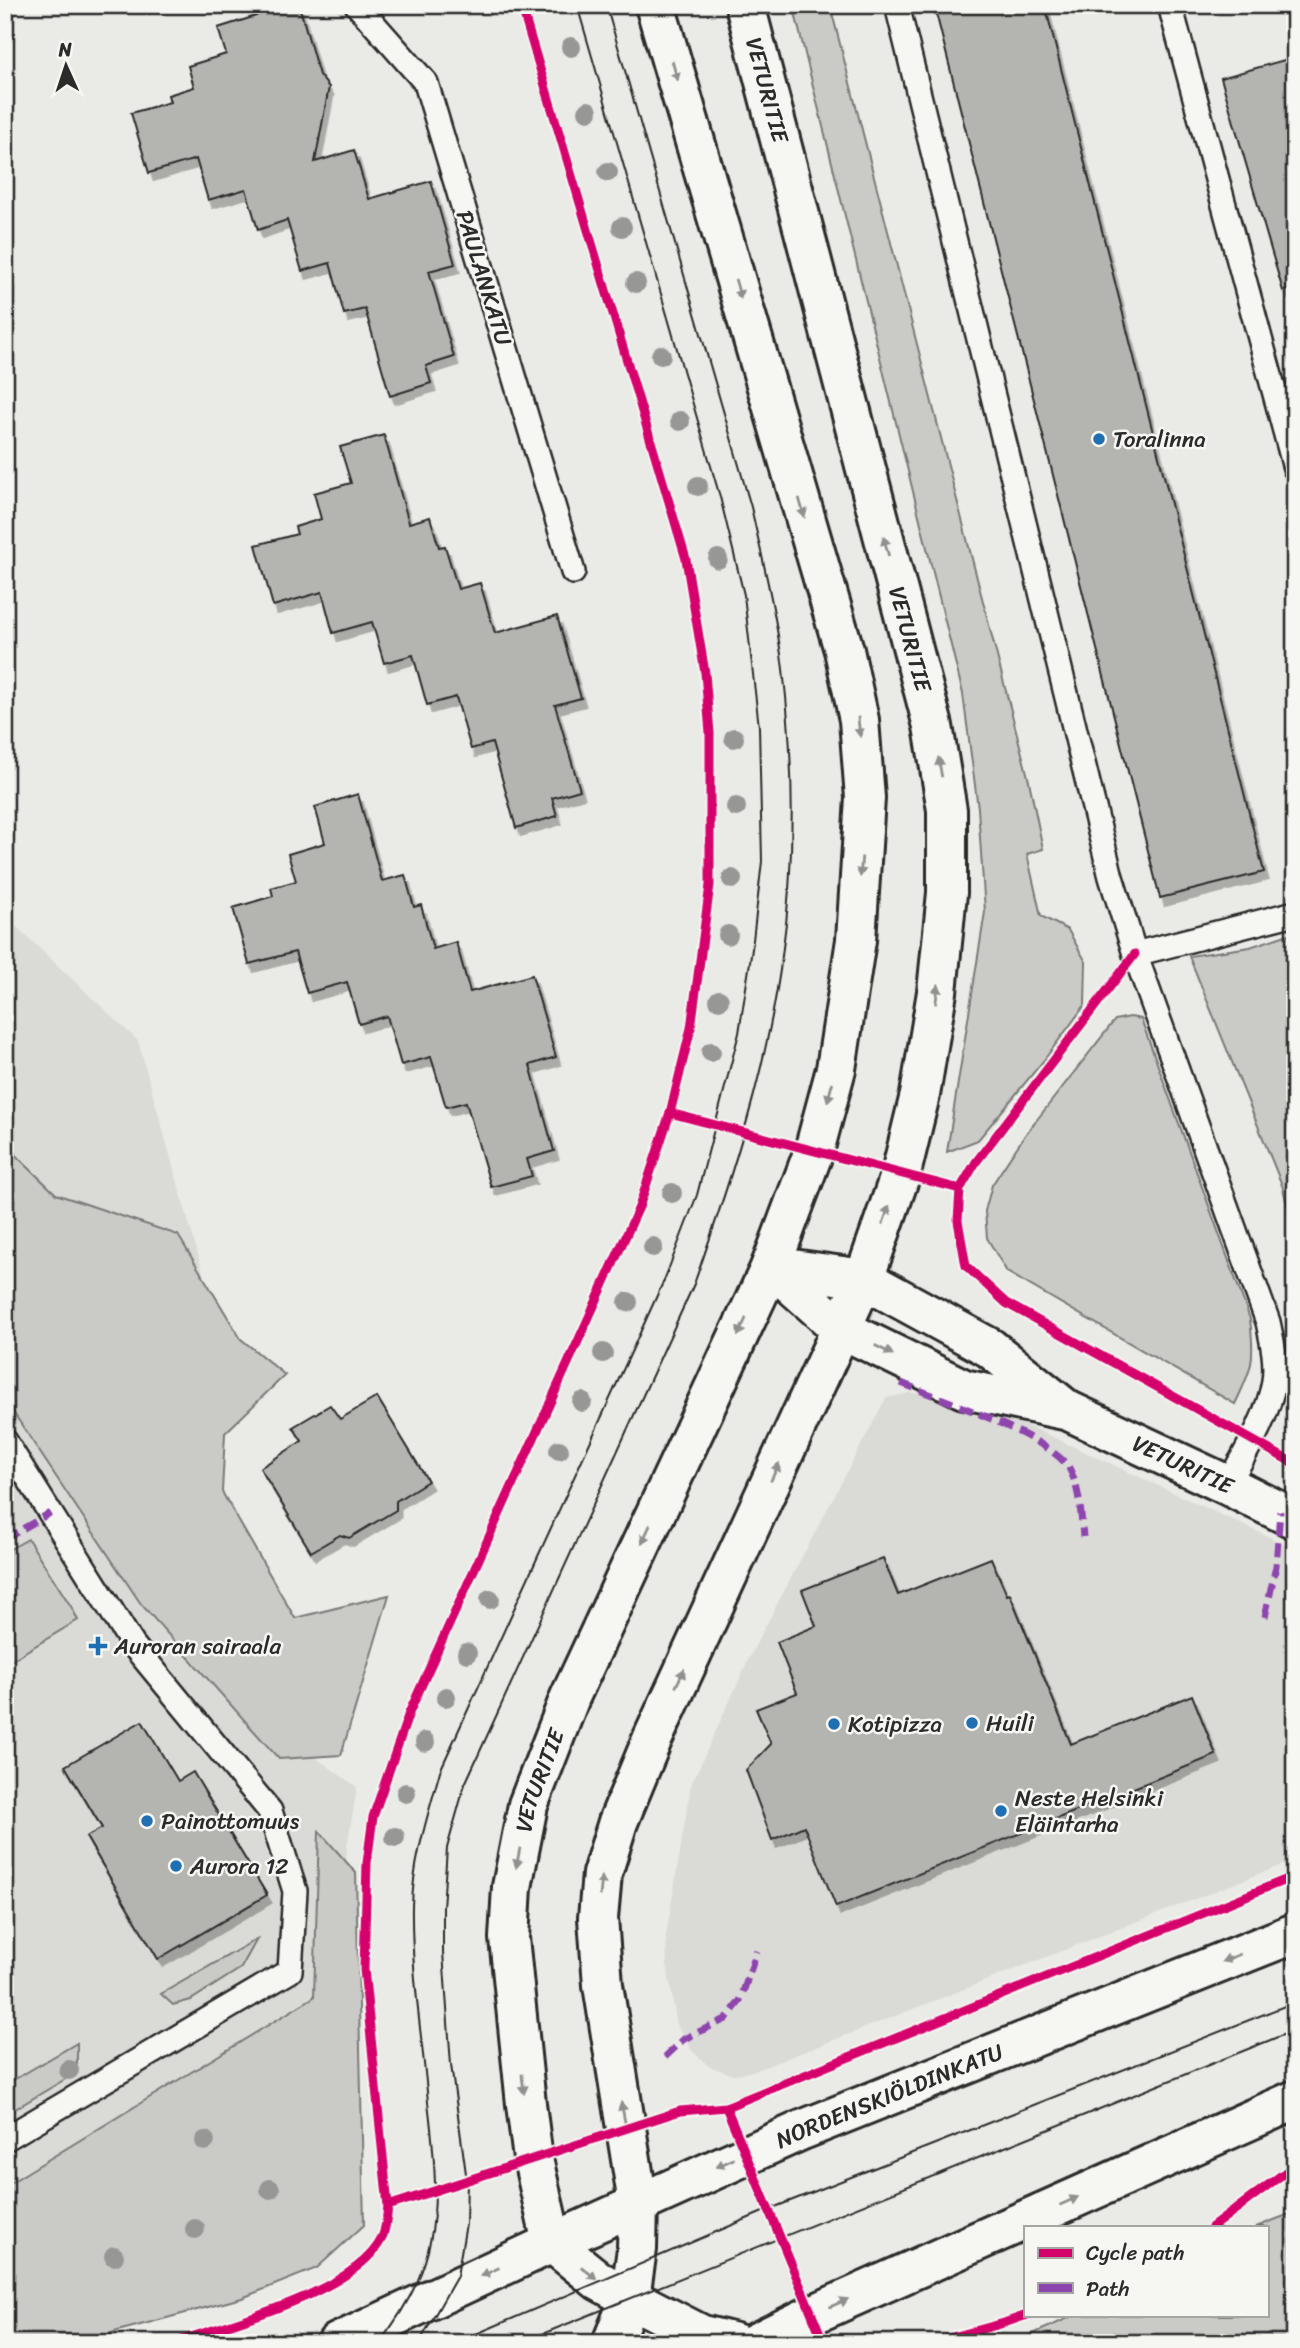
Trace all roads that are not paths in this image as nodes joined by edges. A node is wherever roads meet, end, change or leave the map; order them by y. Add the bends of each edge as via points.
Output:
1 (357, 5) edge
2 (656, 5) edge
3 (745, 5) edge
4 (897, 5) edge
5 (1170, 5) edge
6 (1295, 468) edge
7 (573, 572) dead end
8 (1295, 913) edge
9 (1135, 954) junction
10 (771, 1266) junction
11 (864, 1279) junction
12 (840, 1328) junction
13 (1069, 1411) junction
14 (5, 1441) edge
15 (1227, 1485) junction
16 (1295, 1519) edge
17 (1295, 1933) edge
18 (1295, 2100) edge
19 (5, 2139) edge
20 (638, 2203) junction
21 (552, 2243) junction
22 (629, 2298) junction
23 (337, 2343) edge
24 (612, 2343) edge
25 (735, 2343) edge
26 (755, 2343) edge

1 - 7 lane, PAULANKATU via 426,83
2 -> 10 main road, VETURITIE via 844,650 859,720 865,799 859,901 836,1069 814,1151
11 -> 3 main road, VETURITIE via 901,1173 920,1095 947,892 947,810 933,726
4 - 9 lane via 1111,877
5 - 6 lane
8 - 9 lane
9 - 15 lane via 1268,1322 1274,1352 1274,1380 1267,1407
10 - 11 main road, VETURITIE
10 - 12 main road, VETURITIE
10 -> 21 main road, VETURITIE via 570,1698 528,1805 512,1887 509,1938 531,2145
11 - 12 main road, VETURITIE
11 - 13 main road, VETURITIE via 990,1348
12 -> 13 main road, VETURITIE via 964,1389
20 -> 12 main road, VETURITIE via 603,1985 598,1918 602,1874 652,1741
13 - 15 main road, VETURITIE
14 - 19 lane via 133,1645 270,1811 295,1891 290,1971
15 - 16 main road, VETURITIE
17 -> 20 main road, NORDENSKIÖLDINKATU via 802,2130
26 -> 18 main road
20 - 21 main road, NORDENSKIÖLDINKATU
20 - 22 main road, VETURITIE
21 -> 22 main road via 599,2281
21 -> 23 main road, NORDENSKIÖLDINKATU
22 - 24 main road, VETURITIE
22 - 25 main road via 702,2335

